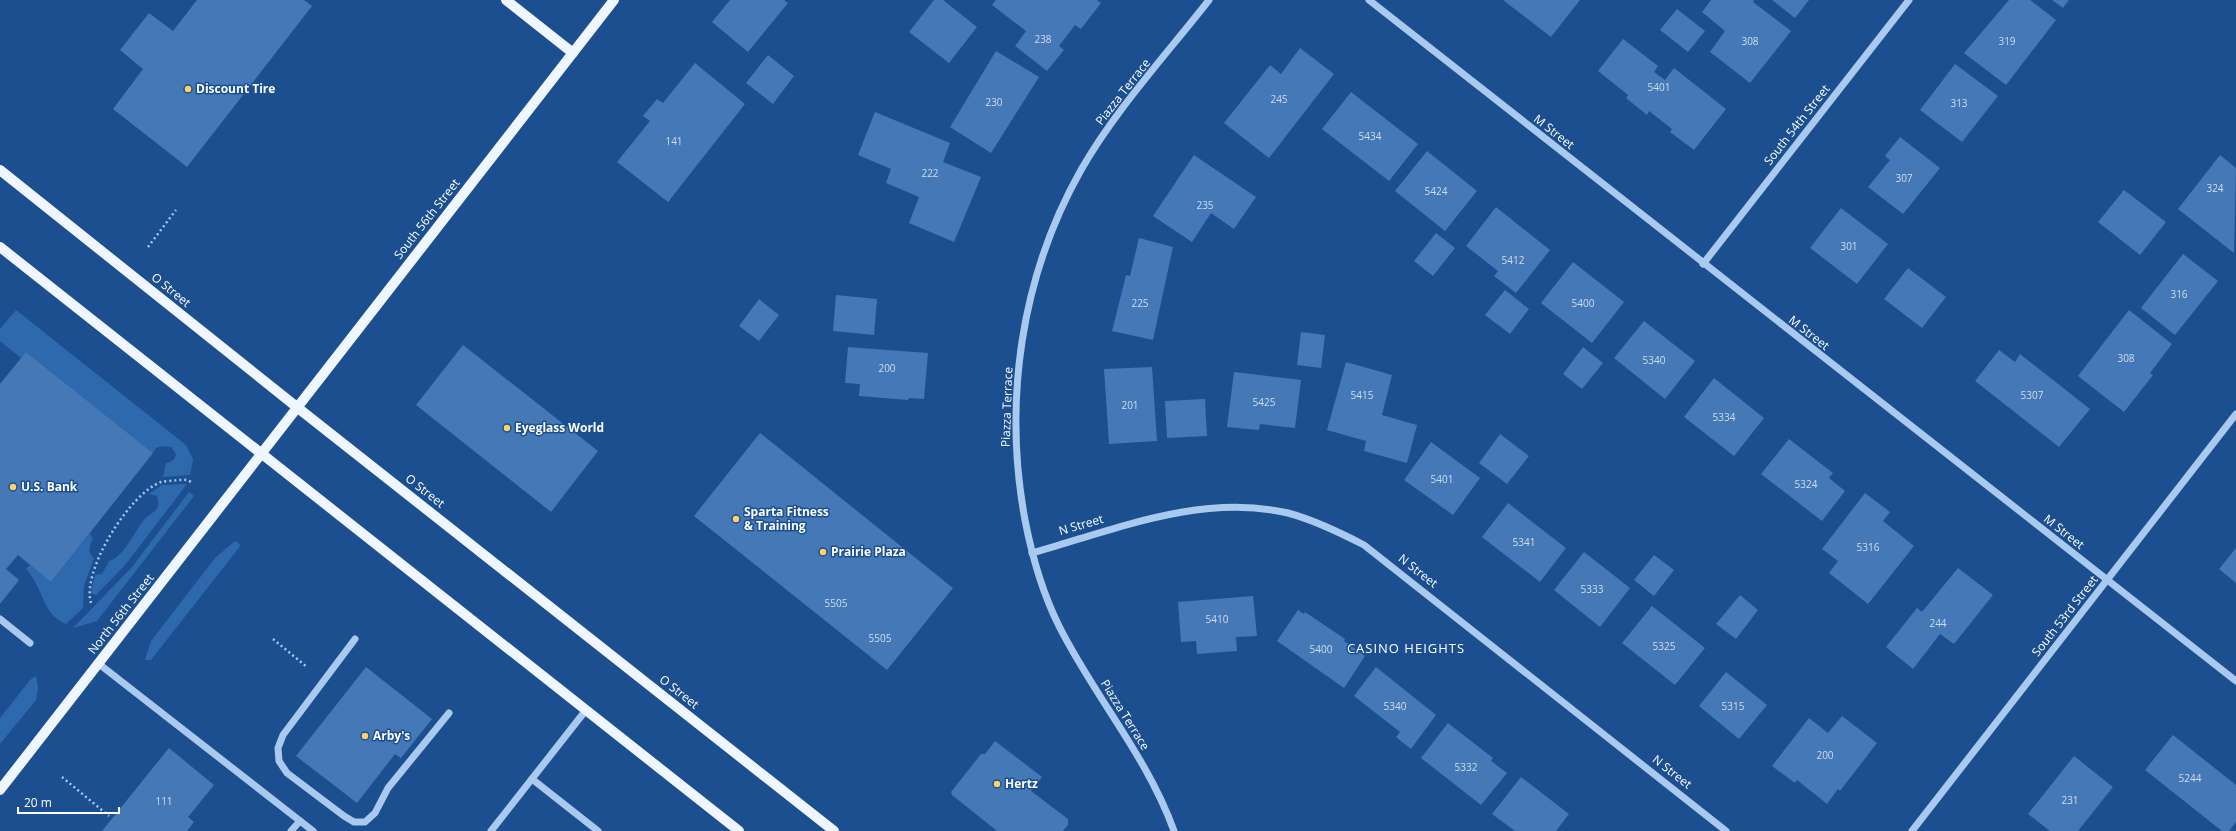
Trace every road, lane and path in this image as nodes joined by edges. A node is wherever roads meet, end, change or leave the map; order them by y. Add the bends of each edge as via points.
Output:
1 (506, 0) edge
2 (614, 0) edge
3 (1209, 0) edge
4 (1369, 0) edge
5 (1909, 0) edge
6 (573, 53) junction
7 (0, 170) edge
8 (176, 210) dead end
9 (0, 246) edge
10 (148, 247) dead end
11 (1703, 264) junction
12 (298, 408) junction
13 (2236, 414) edge
14 (262, 455) junction
15 (191, 482) dead end
16 (1032, 553) junction
17 (2107, 580) junction
18 (91, 603) dead end
19 (0, 619) edge
20 (273, 639) dead end
21 (355, 639) dead end
22 (30, 643) dead end
23 (99, 664) junction
24 (307, 667) dead end
25 (2236, 681) edge
26 (586, 710) junction
27 (449, 713) dead end
28 (62, 777) dead end
29 (532, 779) junction
30 (0, 790) edge
31 (110, 816) dead end
32 (300, 821) junction
33 (291, 831) edge
34 (313, 831) edge
35 (492, 831) edge
36 (598, 831) edge
37 (739, 831) edge
38 (834, 831) edge
39 (1174, 831) edge
40 (1726, 831) edge
41 (1912, 831) edge

1 - 6 main road
2 - 6 main road, South 56th Street
3 - 16 street, Piazza Terrace via 1116,117 1081,171 1054,228 1033,287 1020,349 1016,421 1016,459
4 - 11 street, M Street
5 - 11 street, South 54th Street
6 - 12 main road, South 56th Street
7 - 12 main road, O Street
8 - 10 path
9 - 14 main road
11 - 17 street, M Street
12 - 14 main road, South 56th Street
12 - 38 main road, O Street
13 - 17 street, South 53rd Street
14 - 23 main road, North 56th Street
14 - 26 main road
15 - 18 path via 187,479 161,482 141,497 122,518 94,566 88,594
16 - 39 street, Piazza Terrace via 1058,625 1155,785
16 - 40 street, N Street via 1171,514 1211,508 1244,507 1265,510 1321,524 1364,545
17 - 25 street, M Street
17 - 41 street, South 53rd Street
19 - 22 street
20 - 24 path
21 - 27 street via 283,735 278,748 279,761 287,773 344,816 354,822 364,822 374,813 388,788
23 - 30 main road, North 56th Street
23 - 32 street
26 - 29 street
26 - 37 main road
28 - 31 path
29 - 35 street
29 - 36 street
32 - 33 street
32 - 34 street

